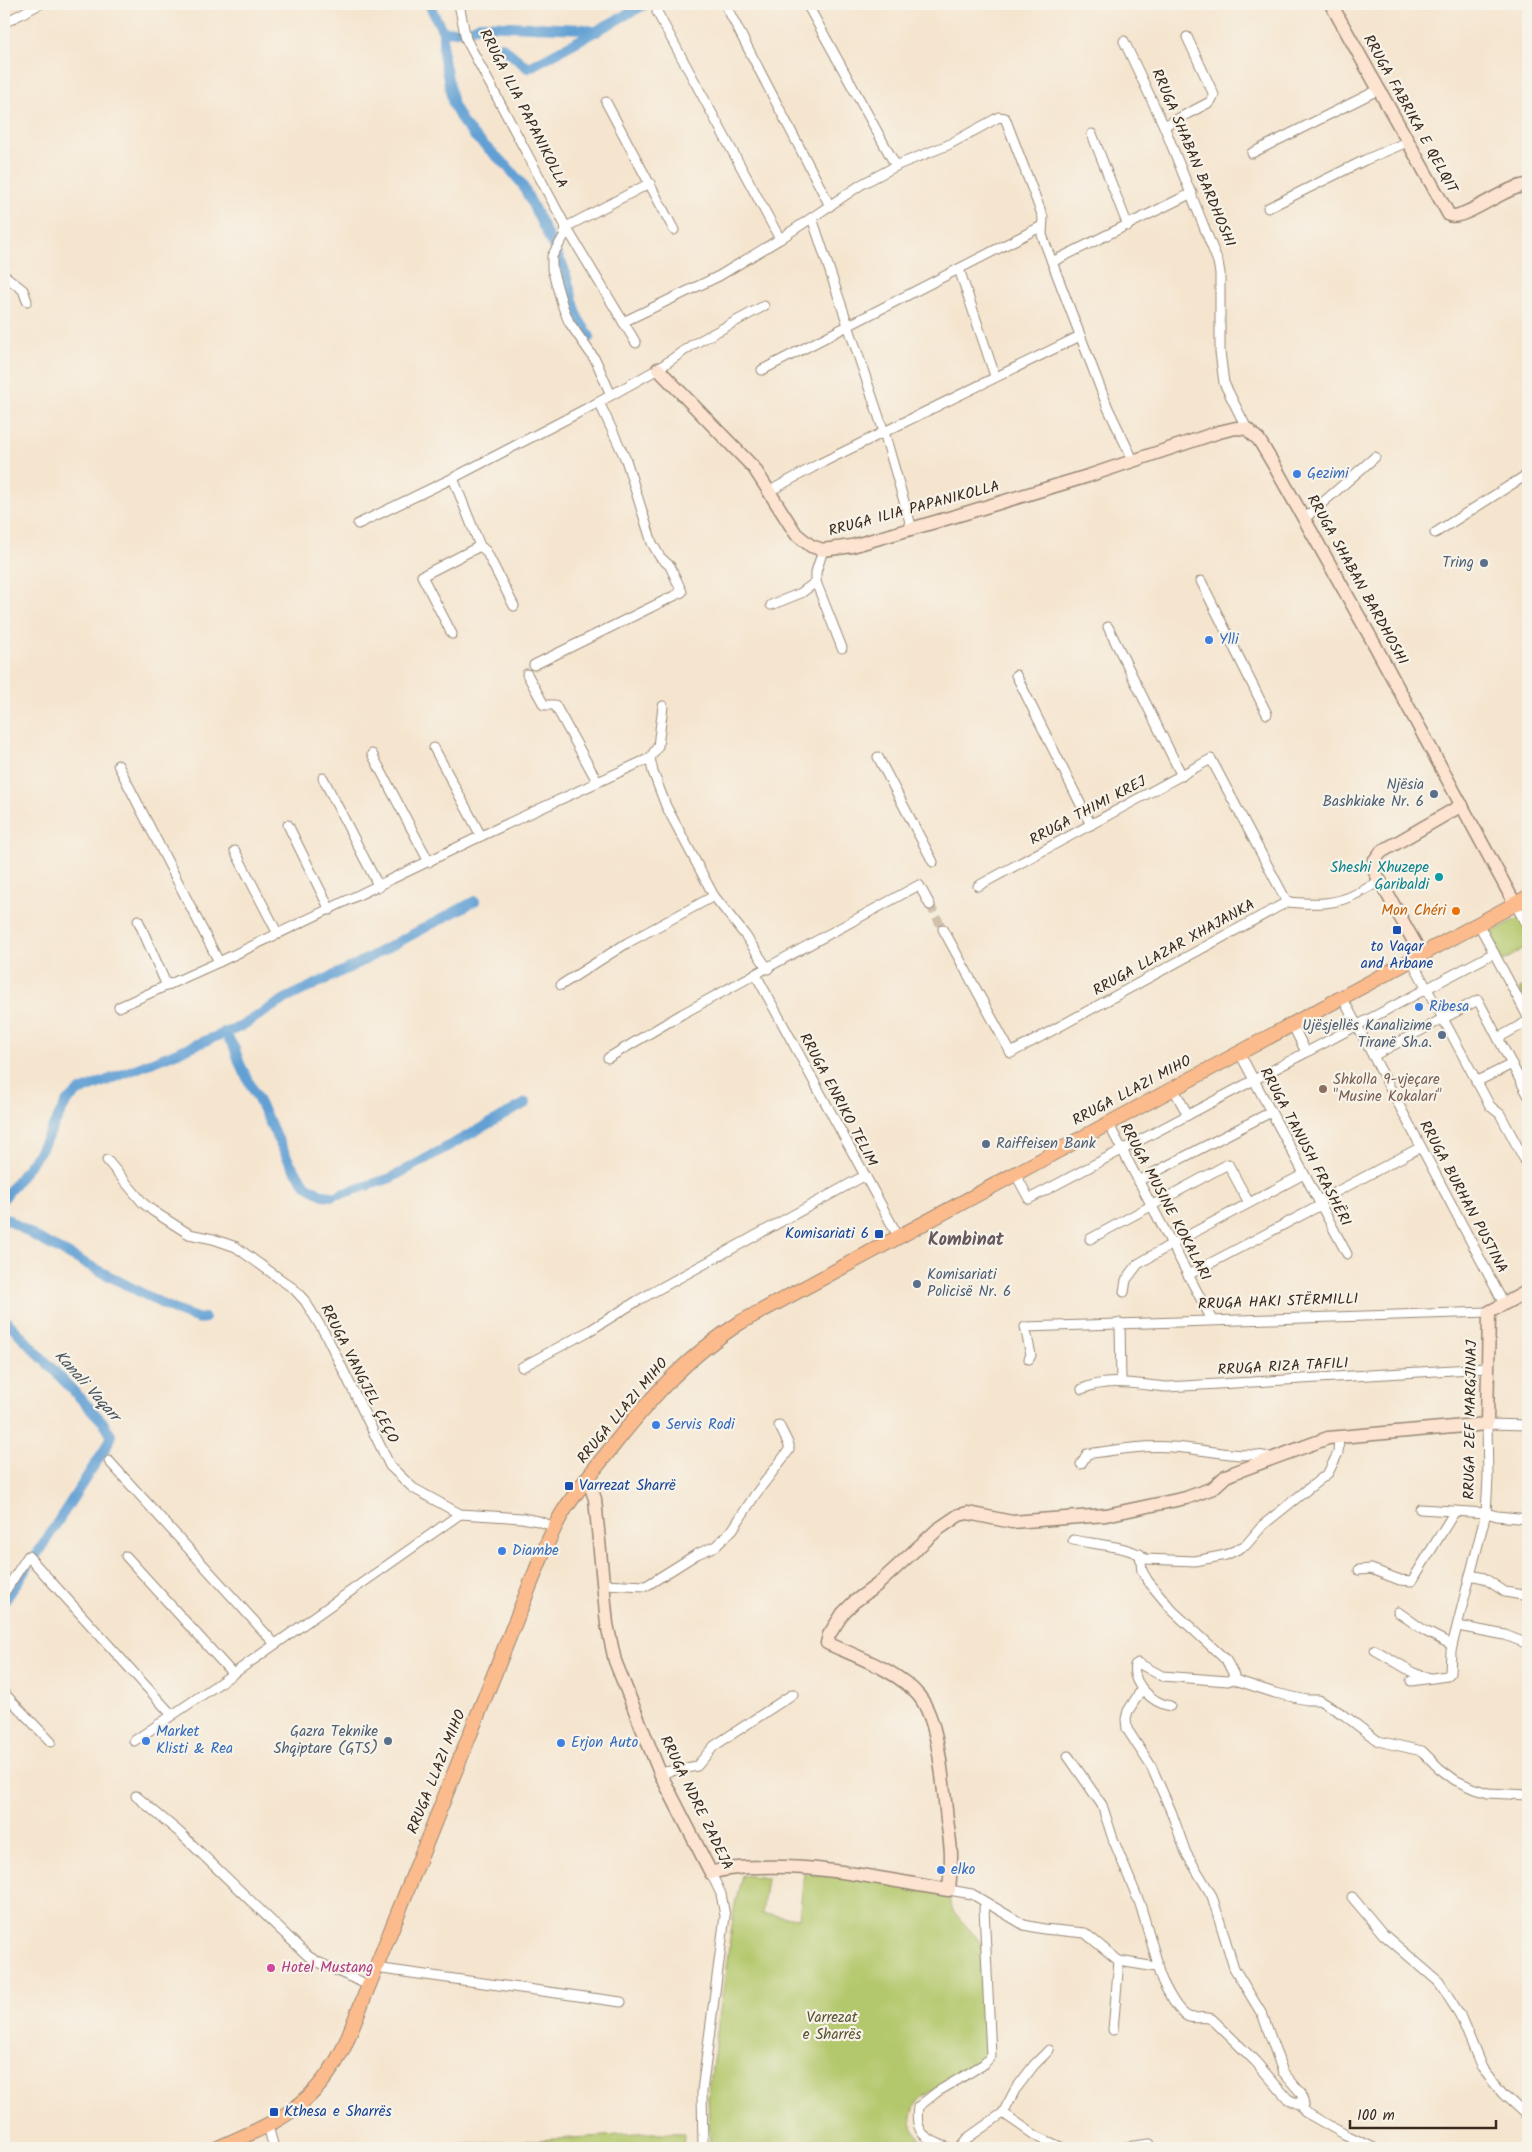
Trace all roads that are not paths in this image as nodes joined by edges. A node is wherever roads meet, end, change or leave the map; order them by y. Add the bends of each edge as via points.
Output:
1 (40, 4) edge
2 (459, 4) edge
3 (725, 4) edge
4 (807, 4) edge
5 (1331, 4) edge
6 (657, 12) dead end
7 (4, 23) edge
8 (1187, 37) dead end
9 (1124, 41) dead end
10 (1378, 90) junction
11 (606, 102) dead end
12 (1164, 126) junction
13 (1092, 134) dead end
14 (1407, 142) junction
15 (1252, 153) dead end
16 (896, 166) junction
17 (650, 183) junction
18 (1528, 184) edge
19 (1192, 192) junction
20 (830, 206) junction
21 (1268, 208) dead end
22 (812, 218) junction
23 (1042, 226) junction
24 (1128, 226) junction
25 (674, 230) dead end
26 (565, 231) junction
27 (780, 239) junction
28 (1052, 262) junction
29 (959, 269) junction
30 (4, 275) edge
31 (27, 301) dead end
32 (764, 306) dead end
33 (623, 322) junction
34 (848, 326) junction
35 (1080, 336) junction
36 (636, 343) dead end
37 (658, 369) junction
38 (762, 370) dead end
39 (994, 376) junction
40 (611, 395) junction
41 (599, 402) junction
42 (1248, 428) junction
43 (884, 432) junction
44 (1375, 457) dead end
45 (1133, 460) junction
46 (1528, 474) edge
47 (453, 478) junction
48 (768, 492) junction
49 (1304, 519) junction
50 (358, 524) dead end
51 (912, 529) junction
52 (1436, 533) dead end
53 (480, 546) junction
54 (824, 550) junction
55 (1201, 581) dead end
56 (816, 582) junction
57 (771, 605) dead end
58 (514, 606) dead end
59 (1108, 627) dead end
60 (452, 634) dead end
61 (842, 648) dead end
62 (534, 665) dead end
63 (527, 674) dead end
64 (1016, 675) dead end
65 (663, 706) dead end
66 (1266, 714) dead end
67 (434, 748) dead end
68 (372, 754) dead end
69 (878, 757) dead end
70 (650, 758) junction
71 (118, 766) dead end
72 (1182, 776) junction
73 (324, 778) dead end
74 (597, 782) junction
75 (1462, 805) junction
76 (288, 825) dead end
77 (1091, 825) junction
78 (481, 836) junction
79 (235, 851) dead end
80 (429, 862) junction
81 (933, 862) dead end
82 (1380, 881) junction
83 (978, 886) dead end
84 (379, 887) junction
85 (714, 896) junction
86 (1528, 897) edge
87 (1287, 902) junction
88 (1514, 904) junction
89 (930, 905) tunnel mouth
90 (330, 910) junction
91 (138, 920) dead end
92 (1478, 923) junction
93 (1528, 927) edge
94 (943, 929) tunnel mouth
95 (278, 934) junction
96 (1494, 953) junction
97 (1416, 957) junction
98 (220, 962) junction
99 (768, 969) junction
100 (756, 975) junction
101 (561, 985) dead end
102 (167, 986) junction
103 (1427, 988) junction
104 (1342, 997) junction
105 (119, 1007) dead end
106 (1528, 1017) edge
107 (1443, 1018) junction
108 (1528, 1021) edge
109 (1292, 1024) junction
110 (1357, 1025) junction
111 (1498, 1038) junction
112 (1239, 1052) junction
113 (1306, 1052) junction
114 (1373, 1056) junction
115 (608, 1058) dead end
116 (1512, 1064) junction
117 (1254, 1080) junction
118 (1476, 1082) junction
119 (1173, 1088) junction
120 (1528, 1094) edge
121 (1271, 1112) junction
122 (1188, 1115) junction
123 (1108, 1123) junction
124 (1421, 1147) junction
125 (1122, 1150) junction
126 (107, 1160) dead end
127 (1528, 1166) edge
128 (1015, 1173) junction
129 (1304, 1174) junction
130 (864, 1176) junction
131 (1138, 1181) junction
132 (1249, 1203) junction
133 (1320, 1203) junction
134 (1152, 1206) junction
135 (898, 1236) junction
136 (1090, 1239) dead end
137 (1172, 1244) junction
138 (1347, 1254) dead end
139 (1188, 1275) junction
140 (1528, 1291) edge
141 (1124, 1292) dead end
142 (1504, 1304) junction
143 (1489, 1312) junction
144 (1212, 1320) junction
145 (1120, 1323) junction
146 (1029, 1360) dead end
147 (522, 1367) dead end
148 (1487, 1368) junction
149 (1120, 1382) junction
150 (1082, 1389) dead end
151 (1487, 1424) junction
152 (779, 1425) dead end
153 (1528, 1425) edge
154 (1340, 1436) junction
155 (1272, 1459) junction
156 (109, 1461) dead end
157 (1081, 1464) dead end
158 (588, 1478) junction
159 (1420, 1509) dead end
160 (1455, 1511) junction
161 (1486, 1513) junction
162 (460, 1514) junction
163 (1528, 1519) edge
164 (555, 1527) junction
165 (1073, 1540) dead end
166 (1140, 1554) junction
167 (126, 1556) dead end
168 (1359, 1570) dead end
169 (1470, 1575) junction
170 (603, 1584) junction
171 (4, 1593) edge
172 (1528, 1596) edge
173 (1398, 1612) dead end
174 (1458, 1626) junction
175 (275, 1644) junction
176 (1528, 1644) edge
177 (1452, 1645) junction
178 (1375, 1650) dead end
179 (233, 1674) junction
180 (1433, 1678) junction
181 (1232, 1680) junction
182 (1411, 1681) dead end
183 (1142, 1689) junction
184 (4, 1693) edge
185 (794, 1694) dead end
186 (1170, 1706) dead end
187 (172, 1715) junction
188 (134, 1741) dead end
189 (51, 1742) dead end
190 (1068, 1756) dead end
191 (660, 1773) junction
192 (1528, 1795) edge
193 (136, 1796) dead end
194 (711, 1872) junction
195 (949, 1890) junction
196 (1352, 1897) dead end
197 (986, 1902) junction
198 (1119, 1961) junction
199 (1156, 1967) junction
200 (375, 1968) junction
201 (368, 1985) junction
202 (621, 2002) dead end
203 (1113, 2030) dead end
204 (1049, 2050) dead end
205 (1302, 2106) junction
206 (1003, 2113) junction
207 (1528, 2117) edge
208 (268, 2126) junction
209 (1150, 2144) dead end
210 (218, 2148) edge
211 (274, 2148) edge
212 (703, 2148) edge
213 (949, 2148) edge
214 (960, 2148) edge
215 (1063, 2148) edge
216 (1119, 2148) edge
217 (1374, 2148) edge

1 - 7 street
2 - 26 street, RRUGA ILIA PAPANIKOLLA via 466,39
3 - 20 street
4 - 16 street
5 - 10 street, RRUGA FABRIKA E QELQIT
6 - 27 street
8 - 12 street via 1214,95 1210,102
9 - 12 street, RRUGA SHABAN BARDHOSHI
10 - 14 street, RRUGA FABRIKA E QELQIT
10 - 15 street
11 - 17 street
12 - 19 street, RRUGA SHABAN BARDHOSHI
13 - 24 street
14 - 18 street, RRUGA FABRIKA E QELQIT via 1446,212 1452,217 1460,216 1507,190
14 - 21 street
16 - 20 street
16 - 23 street via 948,145 999,116 1005,118 1043,217
17 - 25 street
17 - 26 street
19 - 24 street
19 - 42 street, RRUGA SHABAN BARDHOSHI via 1220,273 1220,352 1224,383
20 - 22 street
22 - 27 street
22 - 34 street
23 - 28 street
23 - 29 street
24 - 28 street
26 - 33 street, RRUGA ILIA PAPANIKOLLA
26 - 40 street via 552,256 552,270 569,322 596,361
27 - 33 street via 719,276
28 - 35 street
29 - 34 street
29 - 39 street
30 - 31 street via 23,290
32 - 37 street via 692,345
33 - 36 street, RRUGA ILIA PAPANIKOLLA
34 - 38 street
34 - 43 street
35 - 39 street
35 - 45 street via 1108,408
37 - 40 street
37 - 48 street, RRUGA ILIA PAPANIKOLLA via 754,468
39 - 43 street
40 - 41 street
41 - 47 street
41 - 62 street via 626,460 652,543 670,566 682,592
42 - 45 street, RRUGA ILIA PAPANIKOLLA via 1219,432
42 - 49 street, RRUGA SHABAN BARDHOSHI via 1259,440
43 - 48 street
43 - 51 street
44 - 49 street
45 - 51 street, RRUGA ILIA PAPANIKOLLA
46 - 52 street
47 - 50 street
47 - 53 street
48 - 54 street, RRUGA ILIA PAPANIKOLLA via 796,534 811,546
49 - 75 street, RRUGA SHABAN BARDHOSHI
51 - 54 street, RRUGA ILIA PAPANIKOLLA via 852,546
53 - 58 street via 486,551
53 - 60 street via 422,576
54 - 56 street
55 - 66 street
56 - 57 street via 801,593
56 - 61 street
59 - 72 street
63 - 74 street via 544,705 555,705
64 - 77 street
65 - 70 street via 658,746
67 - 78 street
68 - 80 street
69 - 81 street
70 - 74 street
70 - 85 street via 666,806
71 - 98 street
72 - 77 street, RRUGA THIMI KREJ
72 - 87 street, RRUGA THIMI KREJ via 1211,759
73 - 84 street
74 - 78 street
75 - 82 street via 1377,856 1374,866
75 - 88 street, RRUGA SHABAN BARDHOSHI
76 - 90 street
77 - 83 street, RRUGA THIMI KREJ
78 - 80 street
79 - 95 street
80 - 84 street
82 - 87 street via 1344,900 1322,904
82 - 97 street
84 - 90 street
85 - 99 street
85 - 101 street via 619,948
86 - 88 main road, RRUGA LLAZI MIHO
87 - 94 street, RRUGA LLAZAR XHAJANKA via 1011,1053
88 - 92 main road, RRUGA LLAZI MIHO
88 - 93 street
89 - 99 street via 919,885
90 - 95 street
91 - 102 street
92 - 96 street
92 - 97 main road, RRUGA LLAZI MIHO
95 - 98 street
96 - 103 street
96 - 106 street
97 - 103 street
97 - 104 main road, RRUGA LLAZI MIHO
98 - 102 street
99 - 100 street
100 - 115 street
100 - 130 street, RRUGA ENRIKO TELIM
102 - 105 street
103 - 107 street
103 - 110 street
104 - 109 main road, RRUGA LLAZI MIHO
104 - 110 street, RRUGA BURHAN PUSTINA
107 - 111 street via 1478,1000
107 - 114 street
107 - 118 street
108 - 111 street
109 - 112 main road, RRUGA LLAZI MIHO
109 - 113 street
110 - 113 street
110 - 114 street, RRUGA BURHAN PUSTINA
111 - 116 street
112 - 117 street, RRUGA TANUSH FRASHËRI
112 - 119 main road, RRUGA LLAZI MIHO
113 - 117 street
114 - 124 street, RRUGA BURHAN PUSTINA
116 - 118 street
116 - 120 street
117 - 121 street, RRUGA TANUSH FRASHËRI
117 - 122 street
118 - 127 street via 1490,1106 1500,1114
119 - 122 street
119 - 123 main road, RRUGA LLAZI MIHO
121 - 129 street, RRUGA TANUSH FRASHËRI
121 - 131 street
122 - 125 street
123 - 125 street, RRUGA MUSINE KOKALARI
123 - 128 main road, RRUGA LLAZI MIHO
124 - 133 street
124 - 142 street, RRUGA BURHAN PUSTINA
125 - 128 street via 1029,1199
125 - 131 street, RRUGA MUSINE KOKALARI
126 - 162 street, RRUGA VANGJEL ÇEÇO via 153,1211 189,1234 236,1247 294,1289 327,1337 390,1466 412,1488
128 - 135 main road, RRUGA LLAZI MIHO
129 - 132 street
129 - 133 street, RRUGA TANUSH FRASHËRI
130 - 135 street, RRUGA ENRIKO TELIM
130 - 147 street
131 - 134 street, RRUGA MUSINE KOKALARI
132 - 134 street via 1228,1164
132 - 137 street
133 - 138 street, RRUGA TANUSH FRASHËRI
133 - 139 street
134 - 136 street
134 - 137 street, RRUGA MUSINE KOKALARI
135 - 158 main road, RRUGA LLAZI MIHO via 741,1322 704,1347 655,1394
137 - 139 street, RRUGA MUSINE KOKALARI
137 - 141 street via 1133,1269 1126,1280
139 - 144 street, RRUGA MUSINE KOKALARI
140 - 142 street, RRUGA HAKI STËRMILLI
142 - 143 street, RRUGA HAKI STËRMILLI
143 - 144 street, RRUGA HAKI STËRMILLI
143 - 148 street, RRUGA ZEF MARGJINAJ
144 - 145 street, RRUGA HAKI STËRMILLI
145 - 146 street, RRUGA HAKI STËRMILLI via 1024,1327 1031,1355
145 - 149 street
148 - 149 street, RRUGA RIZA TAFILI via 1167,1387
148 - 151 street, RRUGA ZEF MARGJINAJ
149 - 150 street, RRUGA RIZA TAFILI
151 - 153 street
151 - 154 street
151 - 161 street, RRUGA ZEF MARGJINAJ
152 - 170 street via 789,1450 733,1529 720,1542 646,1586
154 - 155 street
154 - 166 street via 1338,1453 1328,1473 1263,1525 1246,1545 1226,1555 1195,1561 1145,1559
155 - 157 street via 1159,1447 1087,1454
155 - 195 street via 1226,1476 1218,1485 1203,1492 1106,1515 1012,1522 968,1513 960,1515 937,1530 843,1613 827,1643 879,1667 912,1689 931,1718 940,1762 951,1856
156 - 175 street
158 - 164 main road, RRUGA LLAZI MIHO
158 - 170 street, RRUGA NDRE ZADEJA via 595,1499
159 - 160 street
160 - 161 street
160 - 168 street via 1412,1581 1371,1569
161 - 163 street
161 - 169 street, RRUGA ZEF MARGJINAJ
162 - 164 street, RRUGA VANGJEL ÇEÇO via 522,1518
162 - 175 street
164 - 200 main road, RRUGA LLAZI MIHO
165 - 166 street
166 - 181 street via 1142,1571 1148,1581 1172,1610 1226,1660 1234,1675
167 - 179 street
169 - 172 street via 1484,1578 1505,1592
169 - 174 street, RRUGA ZEF MARGJINAJ
170 - 191 street, RRUGA NDRE ZADEJA via 615,1661
171 - 187 street via 28,1556
173 - 177 street
174 - 176 street via 1505,1635
174 - 177 street, RRUGA ZEF MARGJINAJ
175 - 179 street
177 - 180 street, RRUGA ZEF MARGJINAJ via 1450,1673
178 - 180 street via 1416,1674
179 - 187 street
180 - 182 street
181 - 183 street via 1162,1676 1138,1663 1134,1670
181 - 192 street via 1275,1694 1319,1700 1344,1714 1378,1741 1422,1751 1454,1780 1472,1788 1488,1793
183 - 186 street via 1156,1702
183 - 205 street via 1128,1711 1127,1729 1151,1766 1186,1853 1212,1896 1234,1968 1263,2016 1283,2072 1303,2097
184 - 189 street
185 - 191 street via 714,1746 697,1766
187 - 188 street
190 - 199 street via 1102,1805 1140,1904
191 - 194 street, RRUGA NDRE ZADEJA
193 - 201 street via 308,1956
194 - 195 street via 754,1867 812,1868 866,1874
194 - 212 street, RRUGA NDRE ZADEJA via 721,1894 725,1916 702,2091
195 - 197 street via 972,1894
196 - 207 street via 1384,1934 1439,1982 1460,2015 1482,2068
197 - 198 street via 1024,1925 1044,1930 1085,1932
197 - 213 street via 991,2056 984,2064 927,2099 918,2107 916,2118 919,2130 926,2138
198 - 199 street
198 - 203 street
199 - 205 street via 1182,2013 1194,2018 1212,2019 1288,2099
200 - 201 main road, RRUGA LLAZI MIHO
200 - 202 street
201 - 208 main road, RRUGA LLAZI MIHO via 344,2047 328,2074 301,2105
204 - 206 street via 1015,2090
205 - 217 street via 1305,2112
206 - 214 street via 969,2137
206 - 215 street via 1036,2136
208 - 210 main road, RRUGA LLAZI MIHO
208 - 211 street
209 - 216 street

